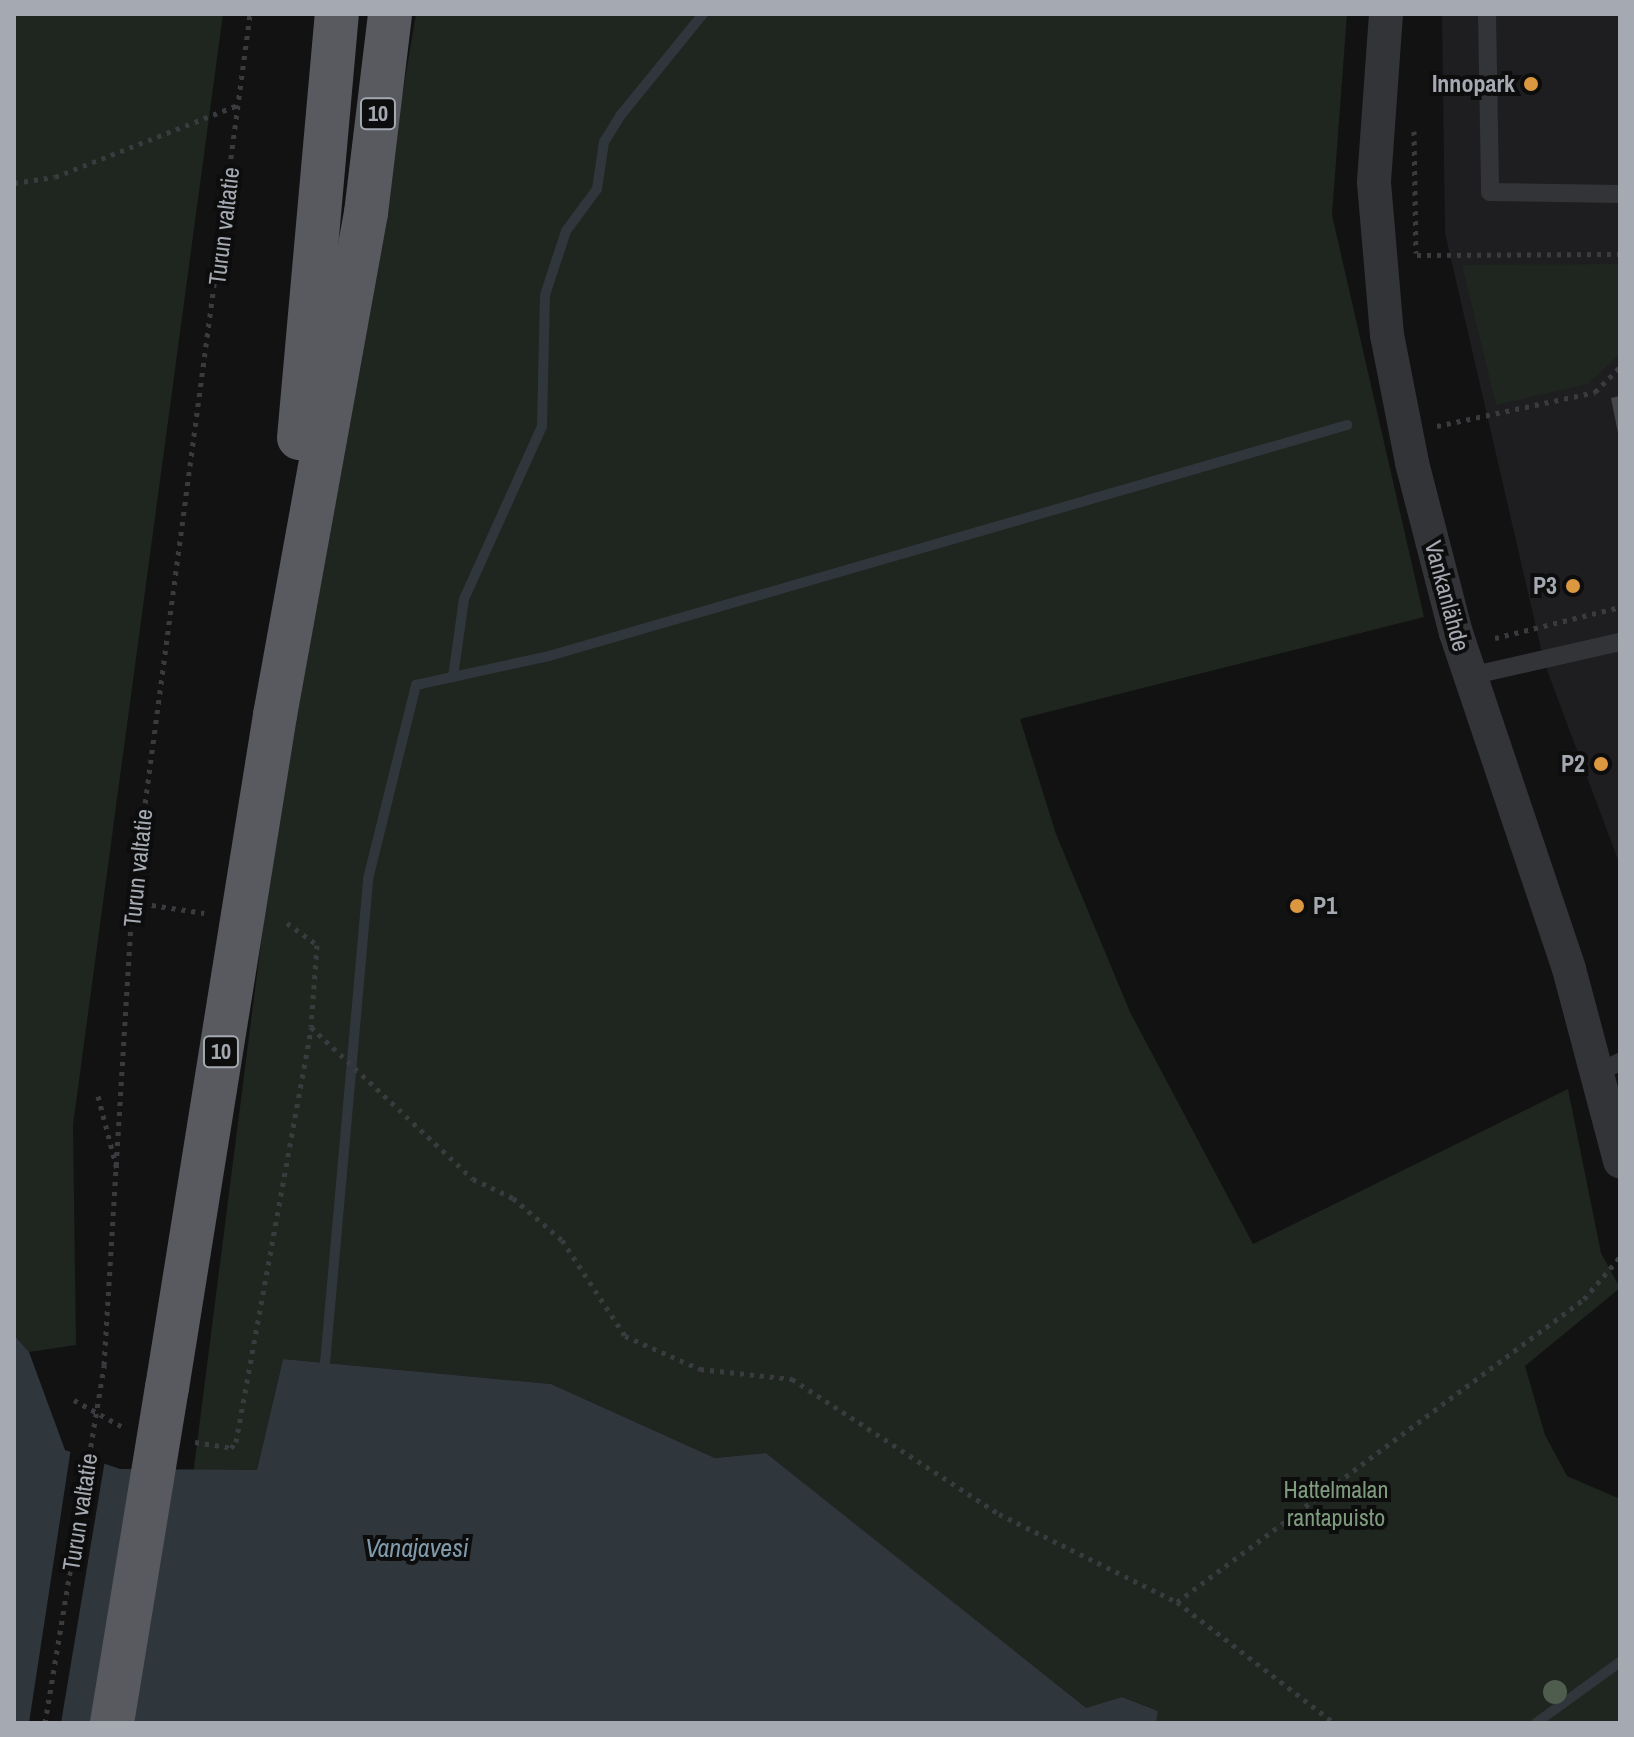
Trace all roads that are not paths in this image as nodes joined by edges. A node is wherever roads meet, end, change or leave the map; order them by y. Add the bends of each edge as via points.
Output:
1 (337, 14) edge
2 (390, 14) edge
3 (1386, 14) edge
4 (1487, 14) edge
5 (1620, 194) edge
6 (1620, 642) edge
7 (1470, 676) junction
8 (275, 715) junction
9 (1609, 1068) edge
10 (1620, 1161) edge
11 (112, 1723) edge

1 - 8 highway, 10
2 - 8 highway, 10 via 366,213
3 - 7 street, Vankanlähde via 1374,183 1387,335
4 - 5 lane via 1490,192
6 - 7 lane
7 - 9 street, Vankanlähde
8 - 11 highway, 10, bridge
9 - 10 street, Vankanlähde

